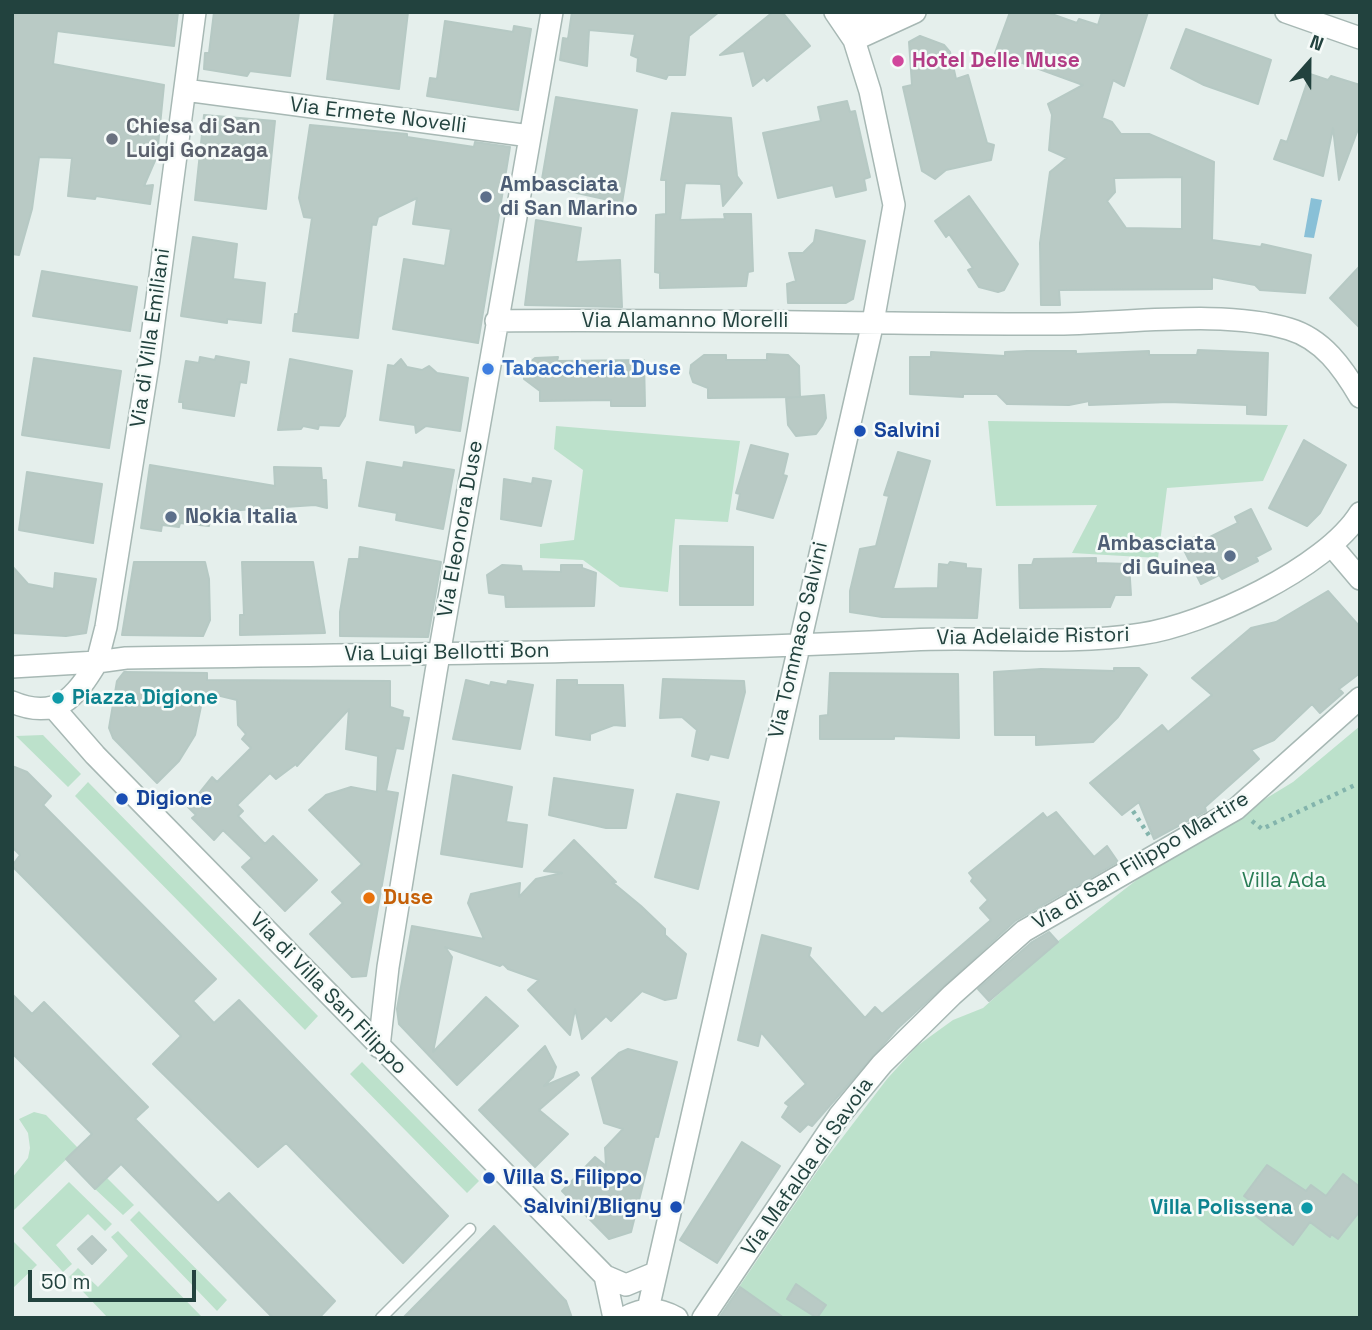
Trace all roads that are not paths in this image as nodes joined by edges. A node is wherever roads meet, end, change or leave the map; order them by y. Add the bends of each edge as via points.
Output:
1 (195, 12) edge
2 (552, 12) edge
3 (877, 12) edge
4 (915, 12) edge
5 (1286, 12) edge
6 (845, 26) edge
7 (1360, 38) edge
8 (185, 90) junction
9 (530, 136) junction
10 (496, 321) junction
11 (873, 322) junction
12 (1360, 397) edge
13 (1360, 513) edge
14 (1332, 546) junction
15 (1360, 579) edge
16 (797, 646) junction
17 (440, 653) junction
18 (97, 662) junction
19 (12, 667) edge
20 (1360, 698) edge
21 (12, 702) edge
22 (54, 708) junction
23 (952, 995) joint
24 (379, 1047) junction
25 (470, 1229) dead end
26 (655, 1273) junction
27 (604, 1276) junction
28 (647, 1313) edge
29 (381, 1318) edge
30 (614, 1318) edge
31 (624, 1318) edge
32 (677, 1318) edge
33 (703, 1318) edge

1 - 8 street, Via di Villa Emiliani
2 - 9 street, Via Eleonora Duse
3 - 6 street
4 - 6 street
5 - 7 street
6 - 11 street, Via Tommaso Salvini via 870,91 894,205
8 - 9 street, Via Ermete Novelli
8 - 18 street, Via di Villa Emiliani via 149,359
9 - 10 street, Via Eleonora Duse
10 - 11 street, Via Alamanno Morelli
10 - 17 street, Via Eleonora Duse
11 - 12 street via 1054,324 1231,319 1262,323 1298,332 1320,345
11 - 16 street, Via Tommaso Salvini
13 - 14 street, Via Adelaide Ristori
14 - 15 street
14 - 16 street, Via Adelaide Ristori via 1275,583 1211,614 1142,634
16 - 17 street, Via Luigi Bellotti Bon
16 - 26 street, Via Tommaso Salvini
17 - 18 street, Via Luigi Bellotti Bon
17 - 24 street, Via Eleonora Duse
18 - 19 street
18 - 22 street via 78,695
20 - 23 street, Via di San Filippo Martire via 1236,809 1024,931
21 - 22 street
22 - 24 street, Via di Villa San Filippo
23 - 33 street, Via Mafalda di Savoia via 882,1064 839,1116
24 - 27 street, Via di Villa San Filippo
25 - 29 lane
26 - 27 street via 626,1285
26 - 28 street, Via Tommaso Salvini
27 - 30 street
28 - 31 street
28 - 32 street

